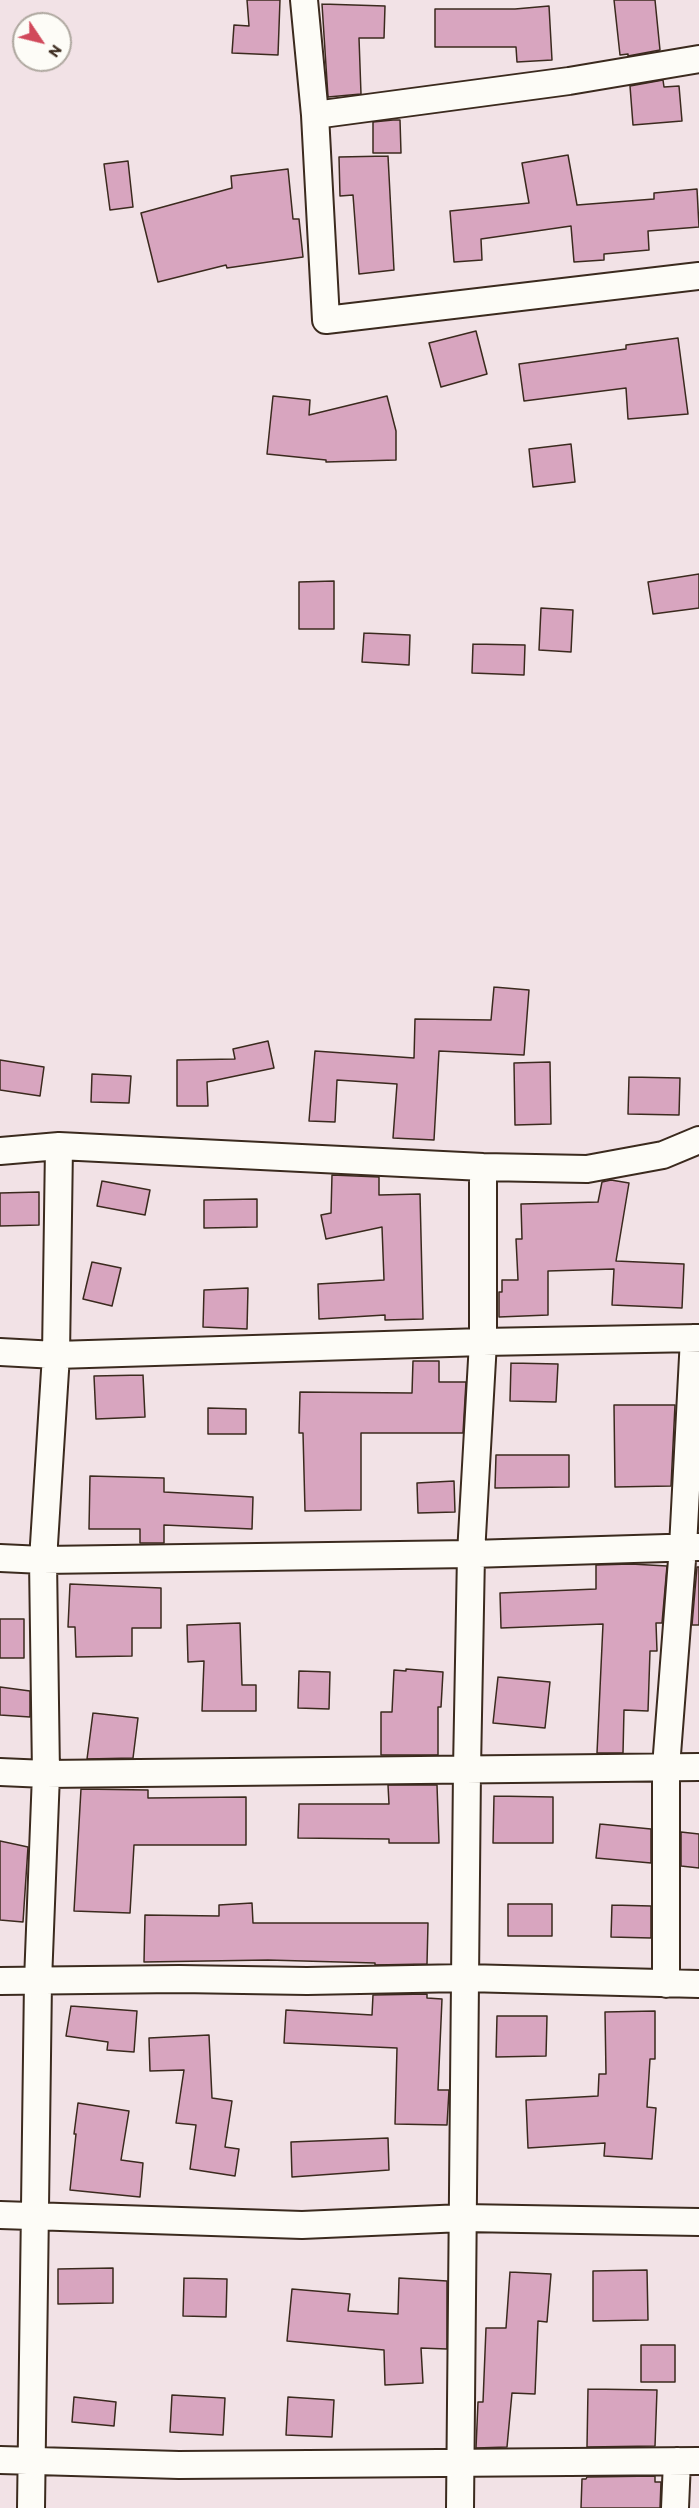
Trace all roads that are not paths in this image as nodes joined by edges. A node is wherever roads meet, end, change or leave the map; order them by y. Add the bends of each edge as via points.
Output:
1 (304, 0) edge
2 (699, 59) edge
3 (315, 115) junction
4 (699, 276) edge
5 (699, 1140) edge
6 (59, 1146) junction
7 (0, 1150) edge
8 (483, 1167) junction
9 (696, 1338) edge
10 (483, 1342) junction
11 (0, 1352) edge
12 (56, 1354) junction
13 (691, 1547) edge
14 (471, 1554) junction
15 (0, 1558) edge
16 (43, 1560) junction
17 (666, 1767) junction
18 (699, 1767) edge
19 (467, 1769) junction
20 (0, 1772) edge
21 (46, 1774) junction
22 (465, 1978) junction
23 (0, 1981) edge
24 (38, 1981) junction
25 (666, 1984) junction
26 (699, 1984) edge
27 (36, 2215) junction
28 (0, 2216) edge
29 (463, 2218) junction
30 (699, 2222) edge
31 (0, 2460) edge
32 (32, 2461) junction
33 (688, 2461) edge
34 (460, 2464) junction
35 (32, 2508) edge
36 (460, 2508) edge
37 (675, 2508) edge

1 - 3 street
2 - 3 street via 569,81
3 - 4 street via 326,320
5 - 8 street via 663,1155 587,1169
6 - 7 street
6 - 8 street
6 - 12 street
8 - 10 street
9 - 10 street
9 - 13 street
10 - 12 street
10 - 14 street
11 - 12 street
12 - 16 street
13 - 14 street
13 - 17 street
14 - 16 street
14 - 19 street
15 - 16 street
16 - 21 street
17 - 18 street
17 - 19 street
17 - 25 street
19 - 21 street
19 - 22 street
20 - 21 street
21 - 24 street
22 - 24 street
22 - 25 street
22 - 29 street
23 - 24 street
24 - 27 street
25 - 26 street
27 - 28 street
27 - 29 street via 302,2225
27 - 32 street
29 - 30 street
29 - 34 street
31 - 32 street
32 - 34 street
32 - 35 street
33 - 34 street
33 - 37 street
34 - 36 street

